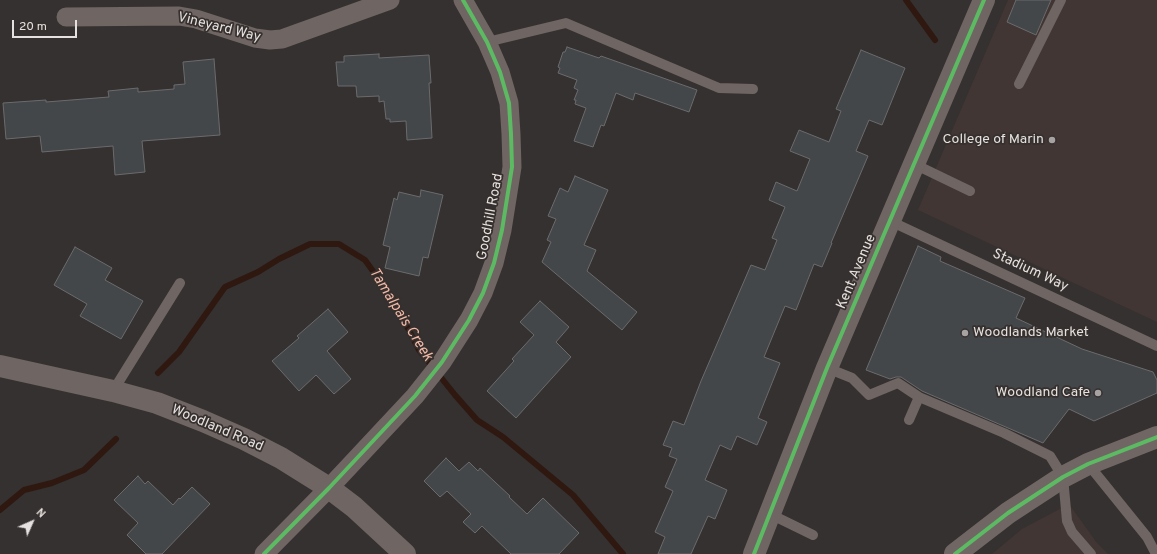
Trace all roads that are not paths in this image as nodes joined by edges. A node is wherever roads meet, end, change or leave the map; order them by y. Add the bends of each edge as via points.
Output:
1 (390, 0) edge
2 (463, 0) edge
3 (984, 0) edge
4 (1061, 0) edge
5 (66, 17) dead end
6 (487, 42) junction
7 (1019, 84) dead end
8 (754, 89) dead end
9 (914, 164) junction
10 (970, 191) dead end
11 (890, 221) junction
12 (180, 283) dead end
13 (1157, 346) edge
14 (0, 366) edge
15 (827, 368) junction
16 (113, 391) junction
17 (919, 397) junction
18 (909, 420) dead end
19 (1157, 437) edge
20 (1088, 464) junction
21 (1063, 477) junction
22 (329, 488) junction
23 (770, 514) junction
24 (813, 535) dead end
25 (264, 554) edge
26 (405, 554) edge
27 (754, 554) edge
28 (955, 554) edge
29 (1091, 554) edge
30 (1156, 554) edge

1 - 5 street, Vineyard Way via 282,39 270,40 179,16
2 - 6 street, Goodhill Road
3 - 9 street, Kent Avenue
4 - 7 lane
6 - 8 lane via 566,22 719,88
6 - 22 street, Goodhill Road via 500,72 509,103 512,167 502,230 483,293 442,362
9 - 10 lane
9 - 11 street, Kent Avenue
11 - 13 lane, Stadium Way
11 - 15 street, Kent Avenue
12 - 16 lane
14 - 16 street, Woodland Road
15 - 17 lane via 852,378 869,395 898,383
15 - 23 street, Kent Avenue
16 - 22 street, Woodland Road via 157,403 244,439 281,458
17 - 18 lane
17 - 21 lane via 1004,433 1050,456
19 - 20 main road
20 - 21 main road
20 - 30 lane via 1147,537
21 - 28 main road via 1008,513
21 - 29 lane via 1067,521 1072,532
22 - 25 street, Goodhill Road
22 - 26 street, Woodland Road via 354,507
23 - 24 lane
23 - 27 street, Kent Avenue

